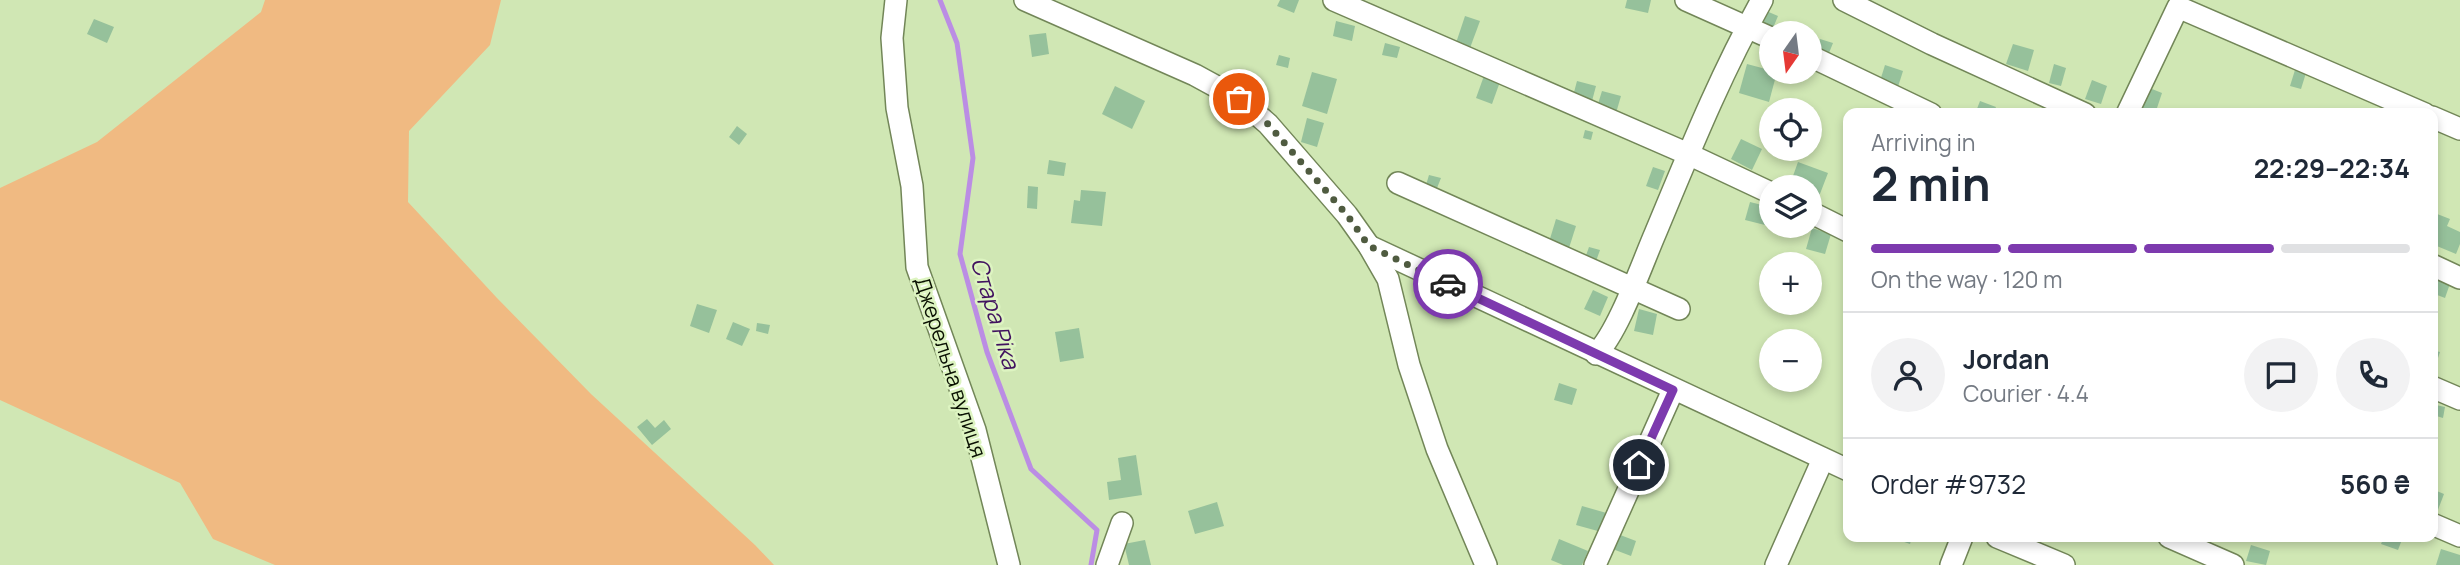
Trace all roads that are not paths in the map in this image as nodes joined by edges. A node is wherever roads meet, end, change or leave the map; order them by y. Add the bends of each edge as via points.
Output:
1 (896, 0) edge
2 (1025, 0) edge
3 (1334, 0) edge
4 (1686, 0) edge
5 (1762, 0) edge
6 (1844, 0) edge
7 (1747, 26) junction
8 (1759, 32) edge
9 (1822, 62) edge
10 (1918, 108) edge
11 (2072, 108) edge
12 (2130, 108) edge
13 (2411, 108) edge
14 (2438, 120) edge
15 (2460, 129) edge
16 (1688, 154) junction
17 (1398, 183) dead end
18 (1759, 187) edge
19 (1822, 218) edge
20 (1843, 228) edge
21 (1369, 246) junction
22 (2438, 268) edge
23 (2460, 278) edge
24 (1633, 287) junction
25 (1679, 309) dead end
26 (1596, 354) junction
27 (1673, 390) junction
28 (2438, 390) edge
29 (2460, 399) edge
30 (1823, 459) junction
31 (1843, 468) edge
32 (1122, 523) dead end
33 (2438, 527) edge
34 (2460, 536) edge
35 (1960, 542) edge
36 (2009, 542) edge
37 (2180, 542) edge
38 (1009, 565) edge
39 (1107, 565) edge
40 (1486, 565) edge
41 (1595, 565) edge
42 (1776, 565) edge
43 (1951, 565) edge
44 (2064, 565) edge
45 (2233, 565) edge

1 - 38 street, Джерельна вулиця via 892,38 897,108 912,186 917,267 975,430
2 - 21 street via 1239,99 1268,124
3 - 16 street
4 - 7 street
5 - 7 street
6 - 11 street
7 - 8 street
7 - 16 street
9 - 10 street
12 - 13 street via 2178,7
14 - 15 street
16 - 18 street
16 - 24 street
17 - 24 street
19 - 20 street
21 - 26 street
21 - 40 street via 1388,279 1433,437
22 - 23 street
24 - 25 street
24 - 26 street
26 - 27 street
27 - 30 street
27 - 41 street
28 - 29 street
30 - 31 street
30 - 42 street
32 - 39 street
33 - 34 street
35 - 43 street
36 - 44 street
37 - 45 street

